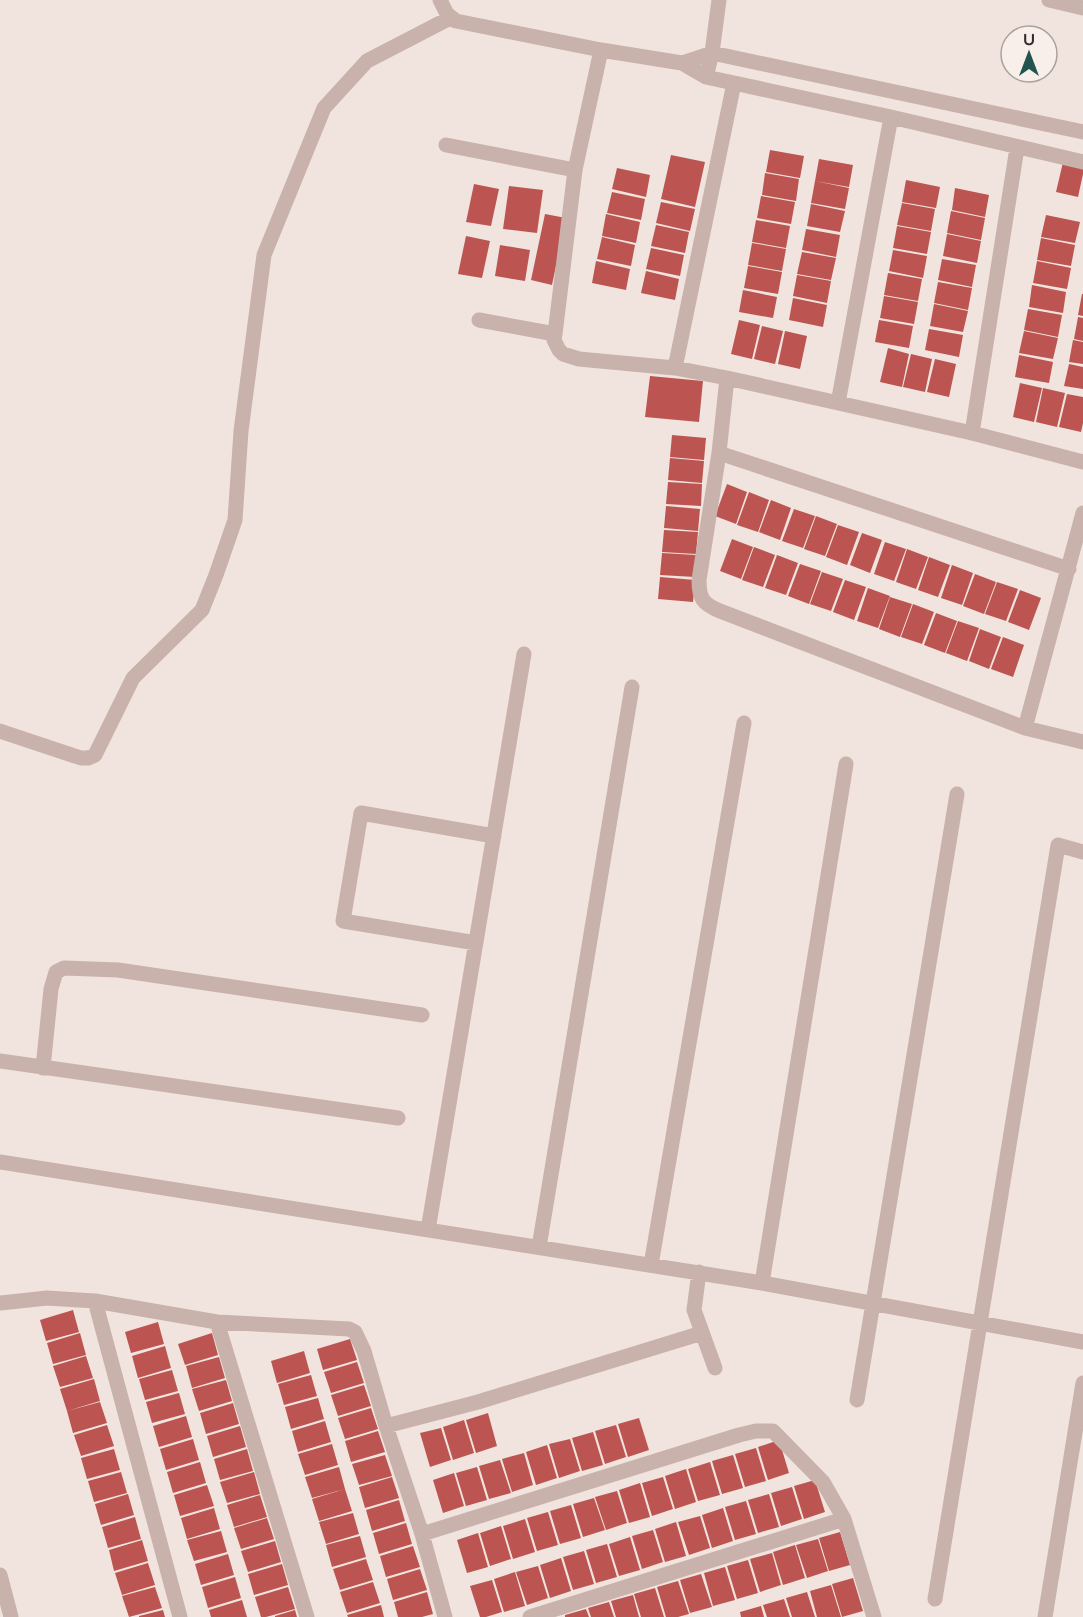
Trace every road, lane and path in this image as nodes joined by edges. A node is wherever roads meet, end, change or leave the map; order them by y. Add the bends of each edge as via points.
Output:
1 (440, 0) edge
2 (719, 0) edge
3 (1049, 0) edge
4 (1083, 8) edge
5 (450, 18) junction
6 (601, 50) junction
7 (712, 53) junction
8 (682, 63) junction
9 (706, 77) junction
10 (734, 83) junction
11 (891, 117) junction
12 (1083, 132) edge
13 (446, 145) dead end
14 (1017, 147) junction
15 (1083, 162) edge
16 (575, 170) junction
17 (479, 320) dead end
18 (555, 334) junction
19 (675, 368) junction
20 (727, 378) junction
21 (838, 403) junction
22 (972, 433) junction
23 (719, 453) junction
24 (1083, 462) edge
25 (1083, 513) edge
26 (1069, 569) junction
27 (524, 654) dead end
28 (632, 687) dead end
29 (744, 723) dead end
30 (1025, 728) junction
31 (0, 731) edge
32 (1083, 742) edge
33 (846, 764) dead end
34 (957, 794) dead end
35 (494, 836) junction
36 (1083, 852) edge
37 (476, 943) junction
38 (422, 1015) dead end
39 (0, 1061) edge
40 (43, 1068) junction
41 (398, 1118) dead end
42 (0, 1162) edge
43 (428, 1230) junction
44 (538, 1247) junction
45 (651, 1265) junction
46 (699, 1272) junction
47 (762, 1282) junction
48 (95, 1301) junction
49 (873, 1303) junction
50 (0, 1304) edge
51 (217, 1322) junction
52 (980, 1323) junction
53 (702, 1333) junction
54 (1083, 1342) edge
55 (715, 1368) dead end
56 (1083, 1383) edge
57 (856, 1400) dead end
58 (1080, 1418) edge
59 (386, 1426) junction
60 (844, 1519) junction
61 (422, 1534) junction
62 (0, 1575) edge
63 (935, 1599) dead end
64 (11, 1617) edge
65 (180, 1617) edge
66 (307, 1617) edge
67 (445, 1617) edge
68 (530, 1617) edge
69 (874, 1617) edge
70 (1045, 1617) edge

1 - 5 street
2 - 7 street
3 - 4 street
5 - 6 street
5 - 31 street via 367,61 324,108 264,255 241,432 235,520 202,609 133,678 95,755 81,758
6 - 8 street
6 - 16 street
7 - 8 street
7 - 9 street
7 - 12 street
8 - 9 street
9 - 10 street
10 - 11 street
10 - 19 street
11 - 14 street
11 - 21 street
13 - 16 street
14 - 15 street
14 - 22 street
16 - 18 street
17 - 18 street
18 - 19 street via 559,350 579,359
19 - 20 street
20 - 21 street
20 - 23 street
21 - 22 street
22 - 24 street
23 - 26 street
23 - 30 street via 699,580 702,600 709,607
25 - 26 street
26 - 30 street
27 - 35 street
28 - 44 street
29 - 45 street
30 - 32 street
33 - 47 street
34 - 49 street
35 - 37 street
35 - 37 street via 361,813 343,921
36 - 52 street via 1058,845
37 - 43 street
38 - 40 street via 118,970 64,968 56,972 51,989
39 - 40 street
40 - 41 street
42 - 43 street
43 - 44 street
44 - 45 street
45 - 46 street
46 - 47 street
46 - 53 street via 694,1310
47 - 49 street
48 - 50 street via 46,1298
48 - 51 street
48 - 65 street
49 - 52 street
49 - 57 street
51 - 59 street via 352,1330 364,1351
51 - 66 street
52 - 54 street
52 - 63 street
53 - 55 street
53 - 59 street
56 - 58 street
58 - 70 street
59 - 61 street
60 - 61 street via 823,1482 772,1431 764,1430
60 - 68 street
60 - 69 street
61 - 67 street
62 - 64 street

